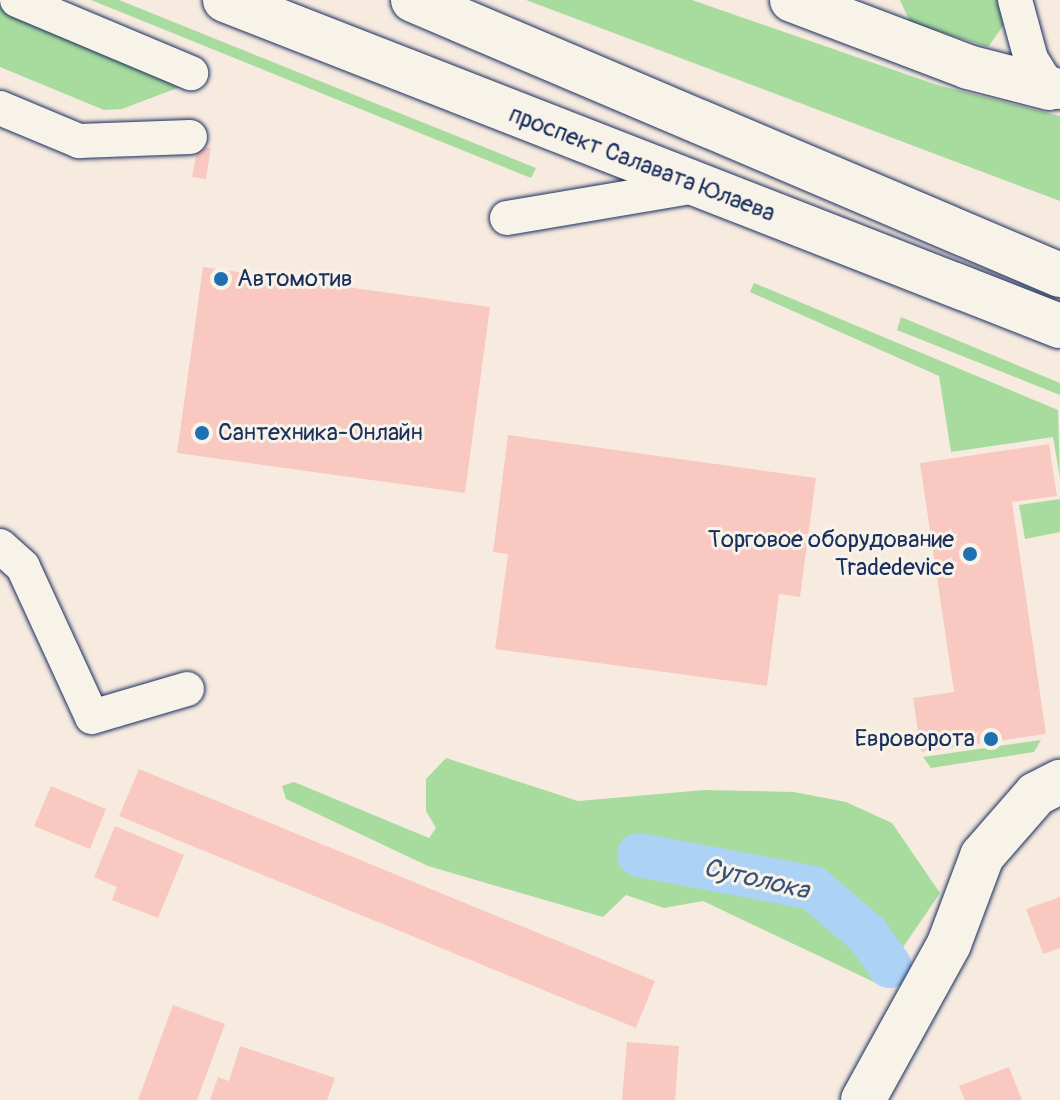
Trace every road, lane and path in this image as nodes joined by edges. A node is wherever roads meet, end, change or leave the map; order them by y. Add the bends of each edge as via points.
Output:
1 (17, 0) edge
2 (225, 0) edge
3 (413, 0) edge
4 (792, 0) edge
5 (1019, 13) edge
6 (968, 67) junction
7 (191, 73) dead end
8 (1054, 90) edge
9 (0, 108) edge
10 (190, 137) dead end
11 (696, 186) junction
12 (507, 218) dead end
13 (1060, 275) edge
14 (1060, 326) edge
15 (0, 546) edge
16 (187, 689) dead end
17 (1060, 782) edge
18 (863, 1100) edge

1 - 7 street
2 - 11 main road, проспект Салавата Юлаева
3 - 13 main road
4 - 6 main road
5 - 6 street via 1013,51
5 - 8 street via 1031,59
6 - 8 main road
9 - 10 street via 79,141
11 - 12 street
11 - 14 main road, проспект Салавата Юлаева
15 - 16 street via 23,567 92,717
17 - 18 main road via 1036,794 982,856 949,944

